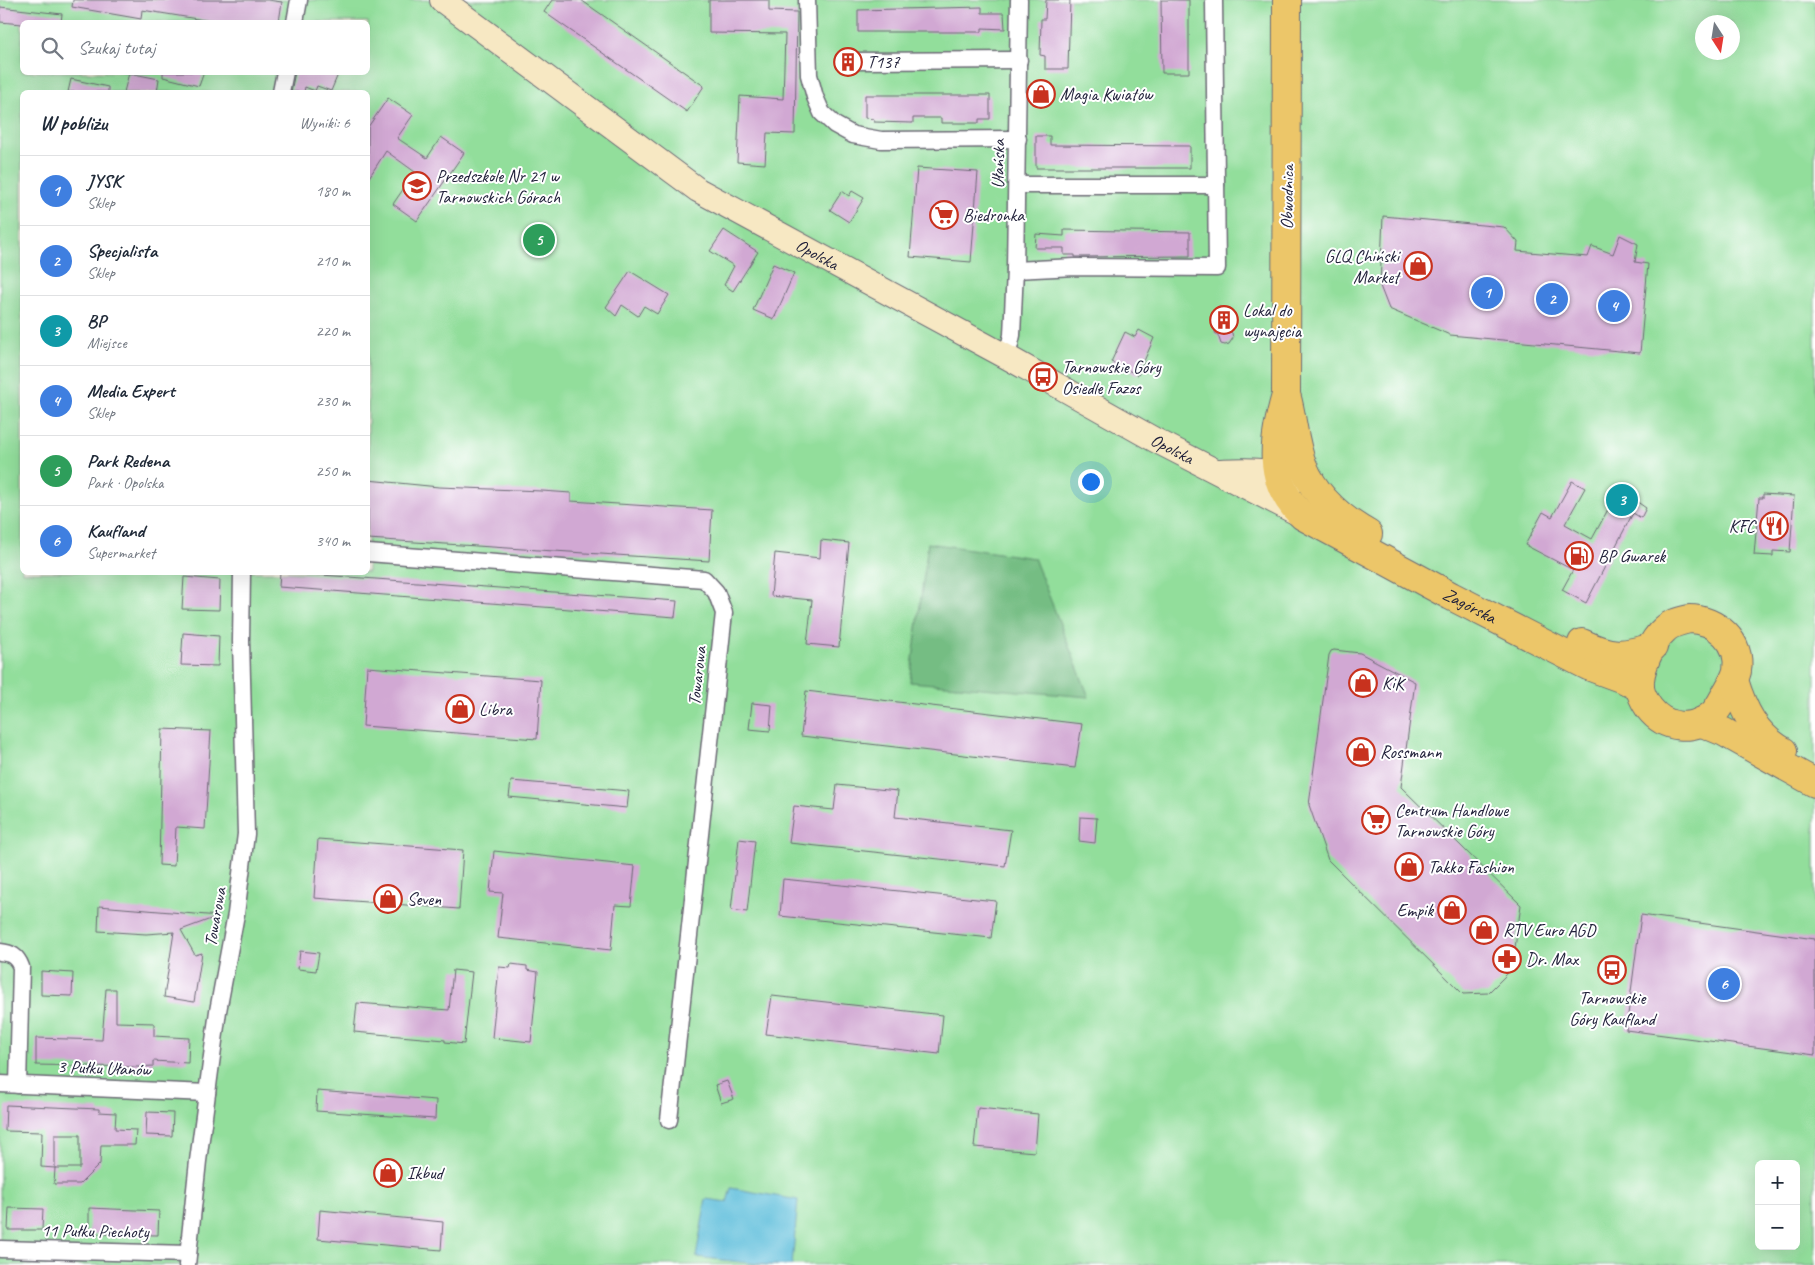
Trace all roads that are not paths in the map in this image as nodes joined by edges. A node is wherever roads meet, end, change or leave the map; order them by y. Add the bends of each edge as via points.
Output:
1 (299, 0) edge
2 (442, 0) edge
3 (807, 0) edge
4 (1019, 0) edge
5 (1214, 0) edge
6 (1287, 0) edge
7 (295, 20) edge
8 (1019, 60) junction
9 (859, 61) dead end
10 (284, 75) edge
11 (281, 90) edge
12 (1018, 139) junction
13 (1018, 185) junction
14 (1216, 185) junction
15 (1015, 270) junction
16 (1007, 357) junction
17 (1286, 395) junction
18 (1275, 443) junction
19 (1287, 472) junction
20 (1247, 478) junction
21 (1314, 509) junction
22 (370, 553) edge
23 (242, 575) edge
24 (1653, 647) junction
25 (1734, 680) junction
26 (1640, 688) junction
27 (1700, 722) junction
28 (1815, 768) edge
29 (1815, 783) edge
30 (0, 952) edge
31 (0, 1084) edge
32 (18, 1085) junction
33 (207, 1092) junction
34 (669, 1120) dead end
35 (0, 1249) edge
36 (188, 1260) edge

1 - 7 street
2 - 16 street, Opolska via 698,190
3 - 12 street via 809,75 822,113 835,124 853,135 881,140
4 - 8 street, Ułańska
5 - 14 street
6 - 17 highway, Obwodnica
8 - 9 street
8 - 12 street, Ułańska
10 - 11 street
12 - 13 street, Ułańska
13 - 14 street
13 - 15 street, Ułańska
14 - 15 street via 1217,268 1075,274
15 - 16 street, Ułańska via 1012,335
16 - 20 street, Opolska via 1215,471
17 - 18 highway, Obwodnica
17 - 19 highway, Obwodnica
18 - 19 highway, Obwodnica
18 - 20 street
19 - 20 street, Opolska
19 - 21 highway, Obwodnica via 1291,506
20 - 21 street, Opolska
21 - 24 highway, Zagórska via 1358,528 1482,596 1599,651 1622,655
21 - 26 highway, Zagórska via 1451,596 1588,666
22 - 34 street, Towarowa via 704,579 716,592 724,613
23 - 33 street, Towarowa via 246,834
24 - 25 highway via 1661,632 1670,625 1689,619 1706,622 1730,640 1737,660
24 - 26 highway via 1641,675
25 - 27 highway via 1714,713
25 - 28 highway via 1754,728 1774,745
26 - 27 highway via 1649,708 1666,722 1683,726
27 - 29 highway
30 - 32 street via 14,956 21,967
31 - 32 street, 3 Pułku Ułanów
32 - 33 street, 3 Pułku Ułanów
33 - 36 street, Towarowa
35 - 36 street, 11 Pułku Piechoty

